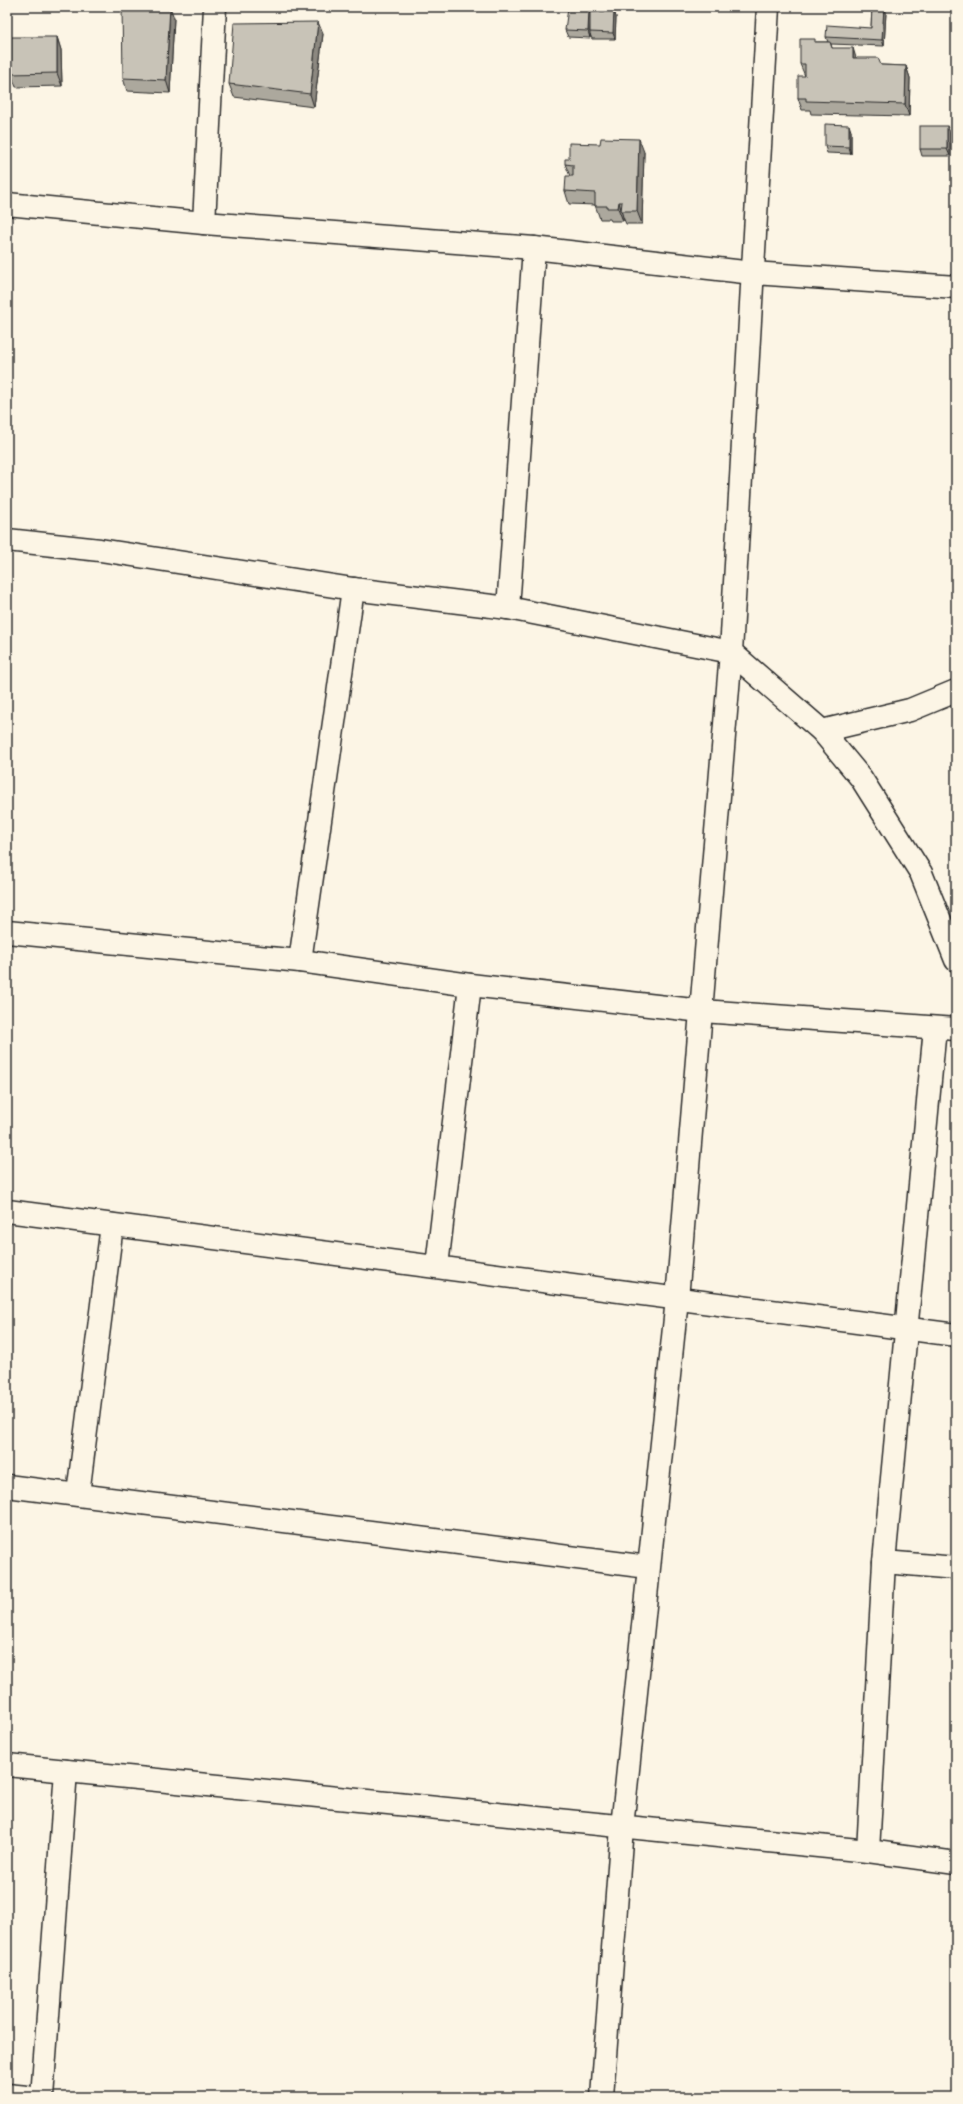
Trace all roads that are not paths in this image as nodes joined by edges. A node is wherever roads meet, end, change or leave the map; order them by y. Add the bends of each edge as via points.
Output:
1 (216, 7) edge
2 (768, 7) edge
3 (7, 204) edge
4 (204, 223) junction
5 (534, 248) junction
6 (753, 273) junction
7 (956, 287) edge
8 (7, 540) edge
9 (353, 589) junction
10 (508, 608) junction
11 (731, 652) junction
12 (956, 691) edge
13 (956, 700) edge
14 (910, 710) junction
15 (822, 731) junction
16 (7, 932) edge
17 (956, 960) edge
18 (300, 961) junction
19 (470, 985) junction
20 (702, 1011) junction
21 (946, 1028) edge
22 (7, 1211) edge
23 (112, 1225) junction
24 (437, 1266) junction
25 (677, 1299) junction
26 (907, 1329) junction
27 (956, 1335) edge
28 (7, 1486) edge
29 (78, 1494) junction
30 (884, 1562) junction
31 (648, 1567) junction
32 (956, 1568) edge
33 (7, 1765) edge
34 (66, 1771) junction
35 (622, 1827) junction
36 (868, 1851) junction
37 (956, 1863) edge
38 (7, 2095) edge
39 (27, 2097) edge
40 (42, 2097) edge
41 (602, 2097) edge

1 - 4 street
2 - 6 street
3 - 4 street
4 - 5 street
5 - 6 street
5 - 10 street
6 - 7 street
6 - 11 street
8 - 9 street via 108,551
9 - 10 street
9 - 18 street
10 - 11 street
11 - 15 street
11 - 20 street
12 - 14 street
13 - 14 street
14 - 15 street
15 - 17 street via 861,778 921,873
16 - 18 street
18 - 19 street
19 - 20 street
19 - 24 street
20 - 21 street
20 - 25 street
21 - 26 street
22 - 23 street
23 - 24 street
23 - 29 street
24 - 25 street
25 - 26 street
25 - 31 street
26 - 27 street
26 - 30 street
28 - 29 street
29 - 31 street
30 - 32 street
30 - 36 street
31 - 35 street
33 - 34 street
34 - 35 street
34 - 40 street
35 - 36 street
35 - 41 street
36 - 37 street
38 - 39 street

